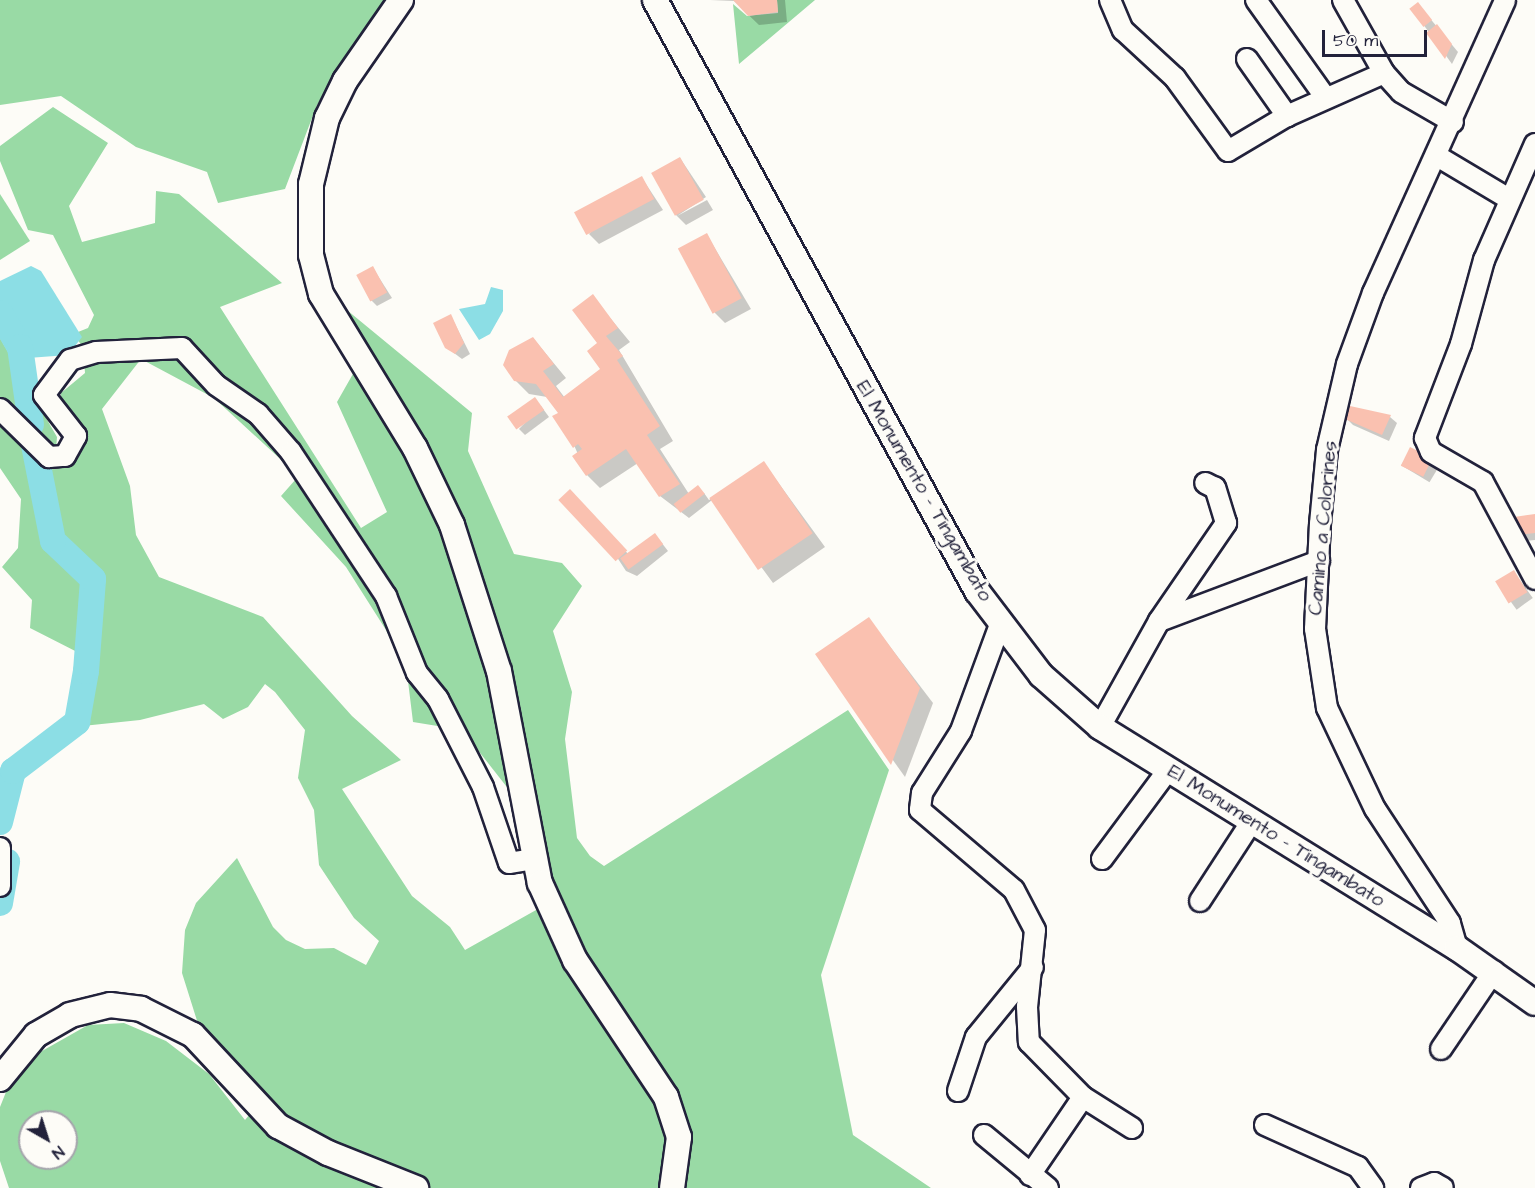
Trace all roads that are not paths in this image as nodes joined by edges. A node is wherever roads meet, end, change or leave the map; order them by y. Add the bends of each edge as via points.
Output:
1 (401, 0) edge
2 (655, 0) edge
3 (1110, 0) edge
4 (1256, 0) edge
5 (1343, 0) edge
6 (1505, 0) edge
7 (1247, 59) dead end
8 (1384, 73) junction
9 (1326, 98) junction
10 (1287, 116) junction
11 (1453, 122) junction
12 (1535, 144) edge
13 (1437, 156) junction
14 (1509, 199) junction
15 (0, 410) edge
16 (1205, 483) dead end
17 (1319, 561) junction
18 (1535, 579) edge
19 (1159, 621) junction
20 (1001, 622) junction
21 (1100, 727) junction
22 (1168, 770) junction
23 (1252, 821) junction
24 (0, 848) edge
25 (535, 859) junction
26 (1102, 859) dead end
27 (0, 886) edge
28 (1200, 901) dead end
29 (1457, 948) junction
30 (1035, 965) junction
31 (1494, 972) junction
32 (1535, 1003) edge
33 (1441, 1049) dead end
34 (0, 1079) edge
35 (958, 1091) dead end
36 (1083, 1097) junction
37 (1266, 1125) dead end
38 (1132, 1128) dead end
39 (984, 1135) dead end
40 (1030, 1175) junction
41 (416, 1188) edge
42 (672, 1188) edge
43 (1048, 1188) edge
44 (1373, 1188) edge
45 (1421, 1188) edge
46 (1443, 1188) edge

1 - 25 main road via 345,81 327,118 310,184 311,255 321,294 415,448 452,525 499,671
2 - 20 main road, El Monumento - Tingambato via 885,427 977,591
3 - 10 street via 1123,30 1175,78 1228,151
4 - 9 street
5 - 8 street
6 - 11 street, Camino a Colorines
7 - 10 street
8 - 9 street
8 - 11 street via 1401,92
9 - 10 street
11 - 13 street, Camino a Colorines
12 - 14 street
13 - 14 street
13 - 17 street, Camino a Colorines via 1373,293 1347,364 1327,450
14 - 18 street via 1425,438 1431,452 1483,482
15 - 25 street via 50,457 65,456 75,446 74,432 44,395 70,360 96,352 182,348 216,384 258,414 291,452 386,596 417,672 438,699 483,787 509,863
16 - 19 street via 1215,488 1226,522
17 - 19 street
17 - 29 street, Camino a Colorines via 1315,629 1327,708 1375,809 1450,923
19 - 21 street
20 - 21 main road, El Monumento - Tingambato via 1041,675
20 - 30 street via 961,730 922,793 920,810 1014,890 1035,930
21 - 22 main road, El Monumento - Tingambato
22 - 23 main road, El Monumento - Tingambato
22 - 26 street
23 - 28 street
23 - 29 main road, El Monumento - Tingambato
24 - 27 street
25 - 42 main road via 552,915 575,960 666,1097 679,1137
29 - 31 main road, El Monumento - Tingambato
30 - 35 street via 976,1037
30 - 36 street via 1027,1007 1029,1042
31 - 32 main road, El Monumento - Tingambato
31 - 33 street
34 - 41 main road via 36,1035 70,1015 110,1005 141,1009 193,1035 278,1126 328,1154
36 - 38 street
36 - 40 street
37 - 44 street via 1358,1167
39 - 40 street
40 - 43 street
45 - 46 street via 1434,1183

